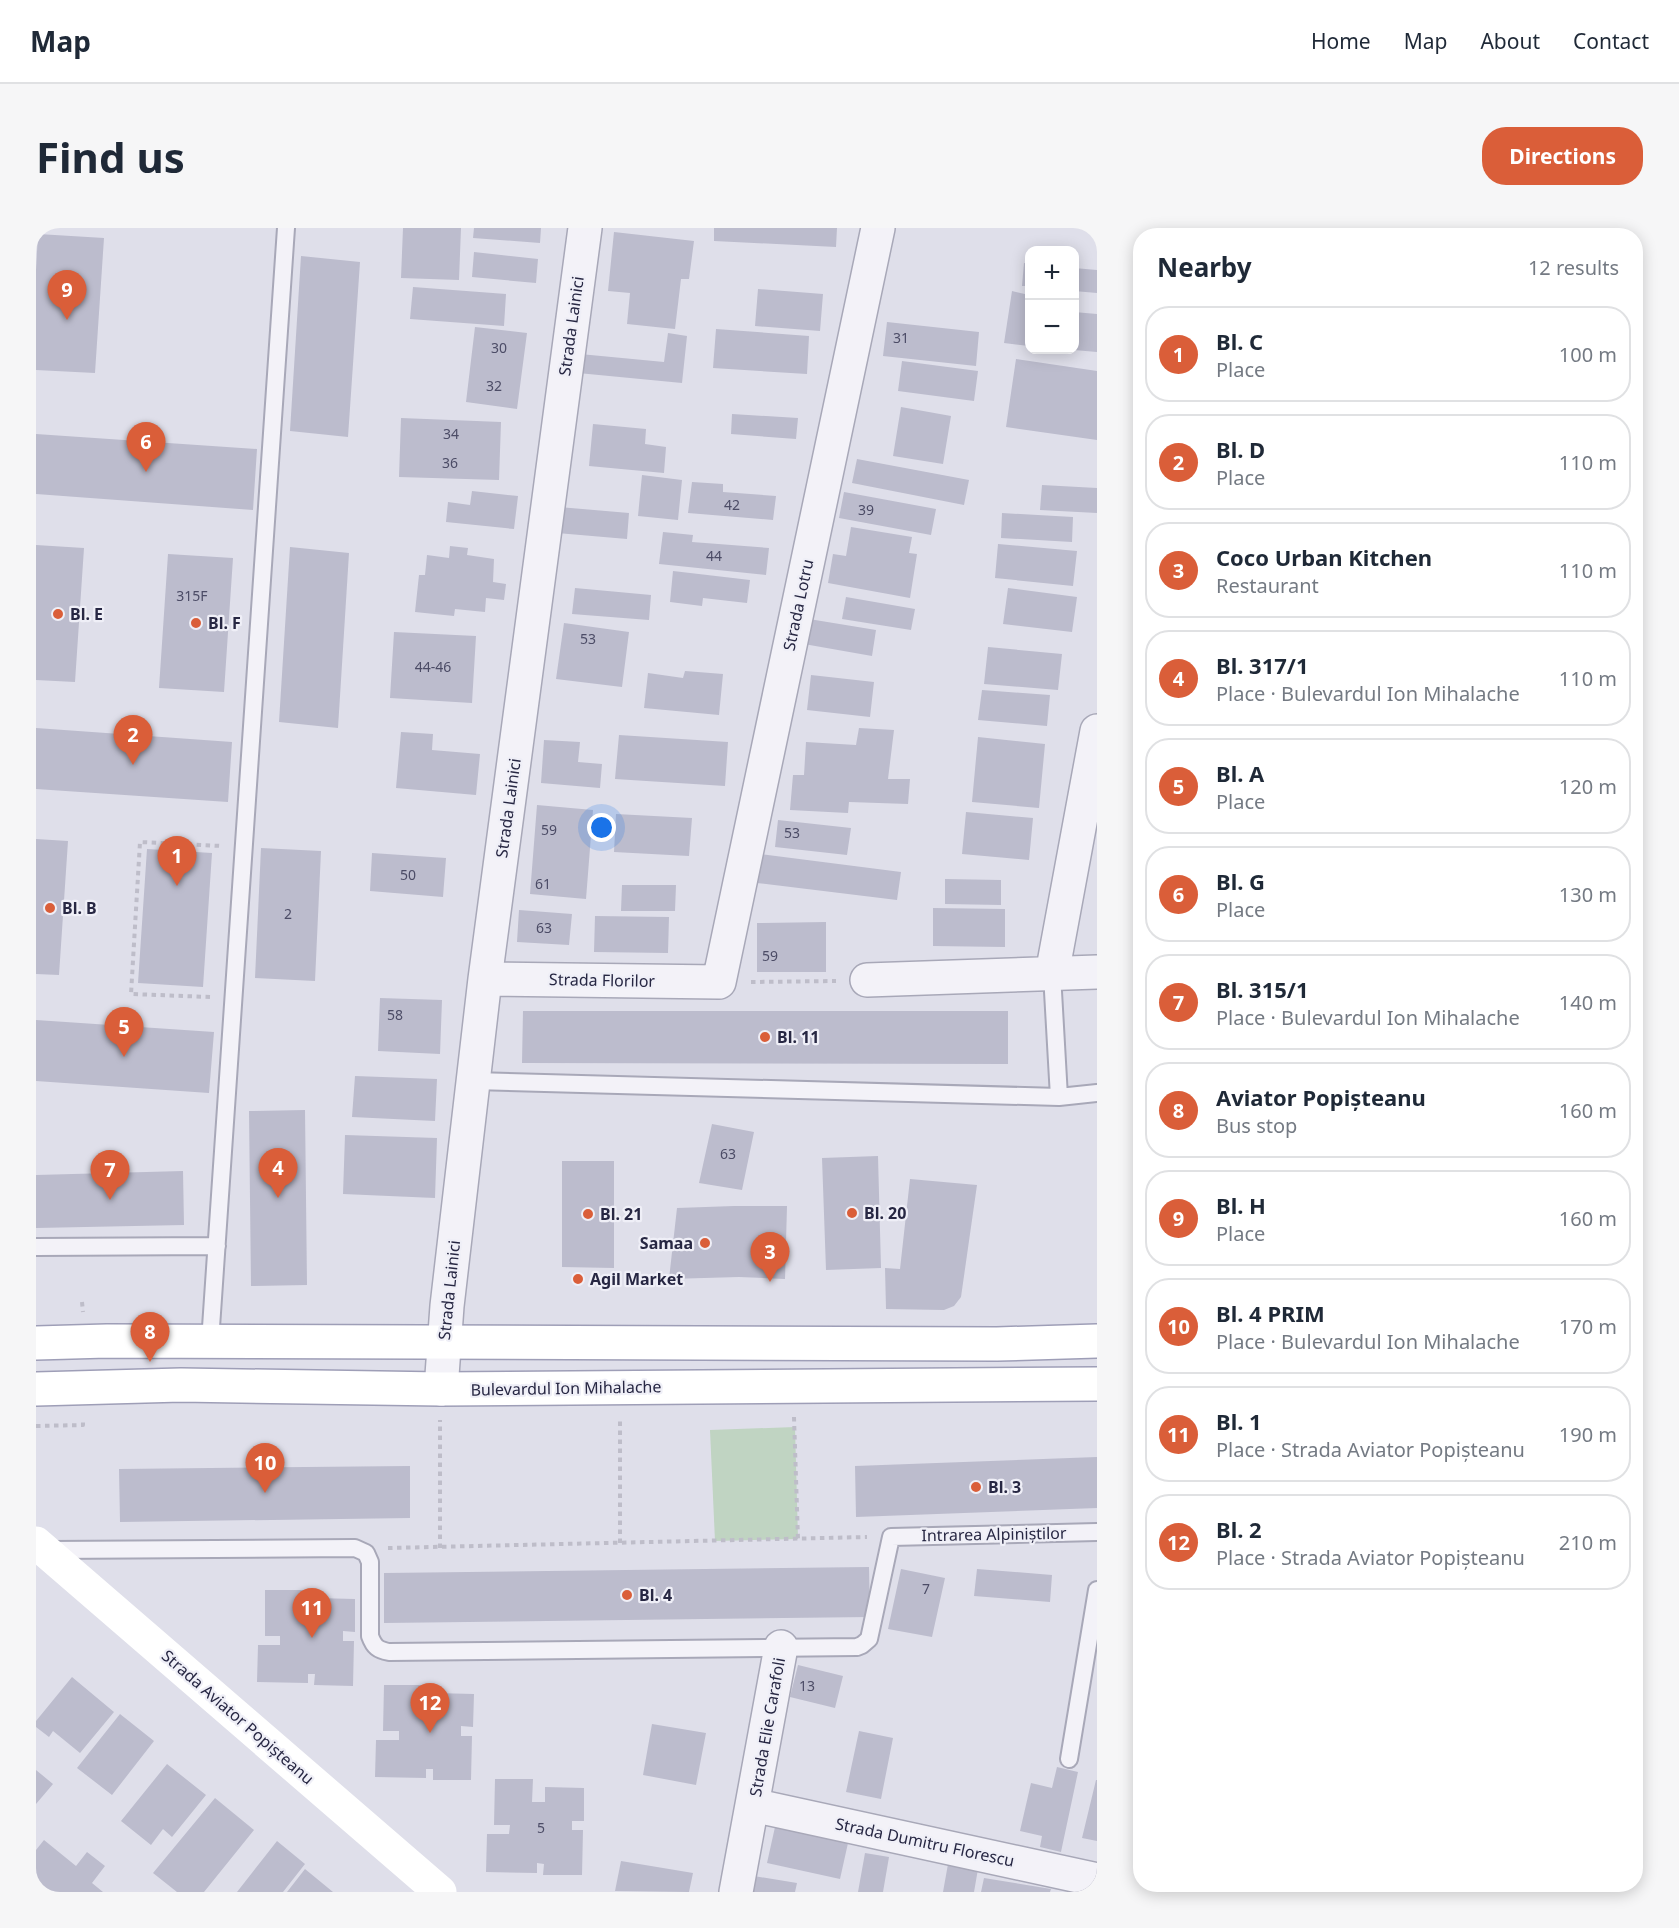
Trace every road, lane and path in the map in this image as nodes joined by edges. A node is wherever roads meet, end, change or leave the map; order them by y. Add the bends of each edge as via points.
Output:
1 (286, 228) edge
2 (585, 228) edge
3 (878, 228) edge
4 (1097, 731) edge
5 (244, 847) junction
6 (136, 918) junction
7 (143, 918) dead end
8 (1097, 972) edge
9 (1052, 974) junction
10 (485, 979) junction
11 (867, 980) joint
12 (719, 982) junction
13 (234, 999) junction
14 (474, 1081) junction
15 (1097, 1093) edge
16 (1059, 1096) junction
17 (217, 1246) junction
18 (36, 1247) edge
19 (1097, 1341) edge
20 (210, 1342) junction
21 (36, 1343) edge
22 (443, 1343) junction
23 (1097, 1384) edge
24 (794, 1386) junction
25 (621, 1387) junction
26 (36, 1389) edge
27 (441, 1389) junction
28 (1097, 1532) edge
29 (891, 1536) junction
30 (798, 1539) junction
31 (620, 1543) junction
32 (40, 1546) edge
33 (355, 1548) junction
34 (440, 1548) junction
35 (1097, 1590) edge
36 (781, 1647) junction
37 (1069, 1759) dead end
38 (752, 1805) junction
39 (1097, 1880) edge
40 (440, 1892) edge
41 (736, 1892) edge

1 - 5 lane
2 - 10 street, Strada Lainici
3 - 12 street, Strada Lotru
4 - 9 street
5 - 6 path via 140,842
5 - 13 lane
6 - 7 path
6 - 13 path via 130,994
8 - 9 street
9 - 11 street
9 - 16 lane
10 - 12 street, Strada Florilor
10 - 14 street, Strada Lainici
11 - 12 path
13 - 17 lane
14 - 16 lane
14 - 22 street, Strada Lainici
15 - 16 lane
17 - 18 lane
17 - 20 lane
19 - 22 main road
20 - 21 main road
20 - 22 main road
22 - 27 street, Strada Lainici
23 - 24 main road, Bulevardul Ion Mihalache
24 - 25 main road, Bulevardul Ion Mihalache
24 - 30 path
25 - 27 main road, Bulevardul Ion Mihalache
25 - 31 path
26 - 27 main road, Bulevardul Ion Mihalache via 182,1385
27 - 34 path
28 - 29 lane, Intrarea Alpiniștilor
29 - 30 path
29 - 36 lane, Strada Elie Carafoli via 867,1642 857,1647
30 - 31 path
31 - 34 path
32 - 33 lane
32 - 40 main road, Strada Aviator Popișteanu
33 - 34 path
33 - 36 lane via 366,1553 370,1562 370,1636 379,1650
35 - 37 lane
36 - 38 street, Strada Elie Carafoli
38 - 39 street, Strada Dumitru Florescu
38 - 41 street, Strada Elie Carafoli

